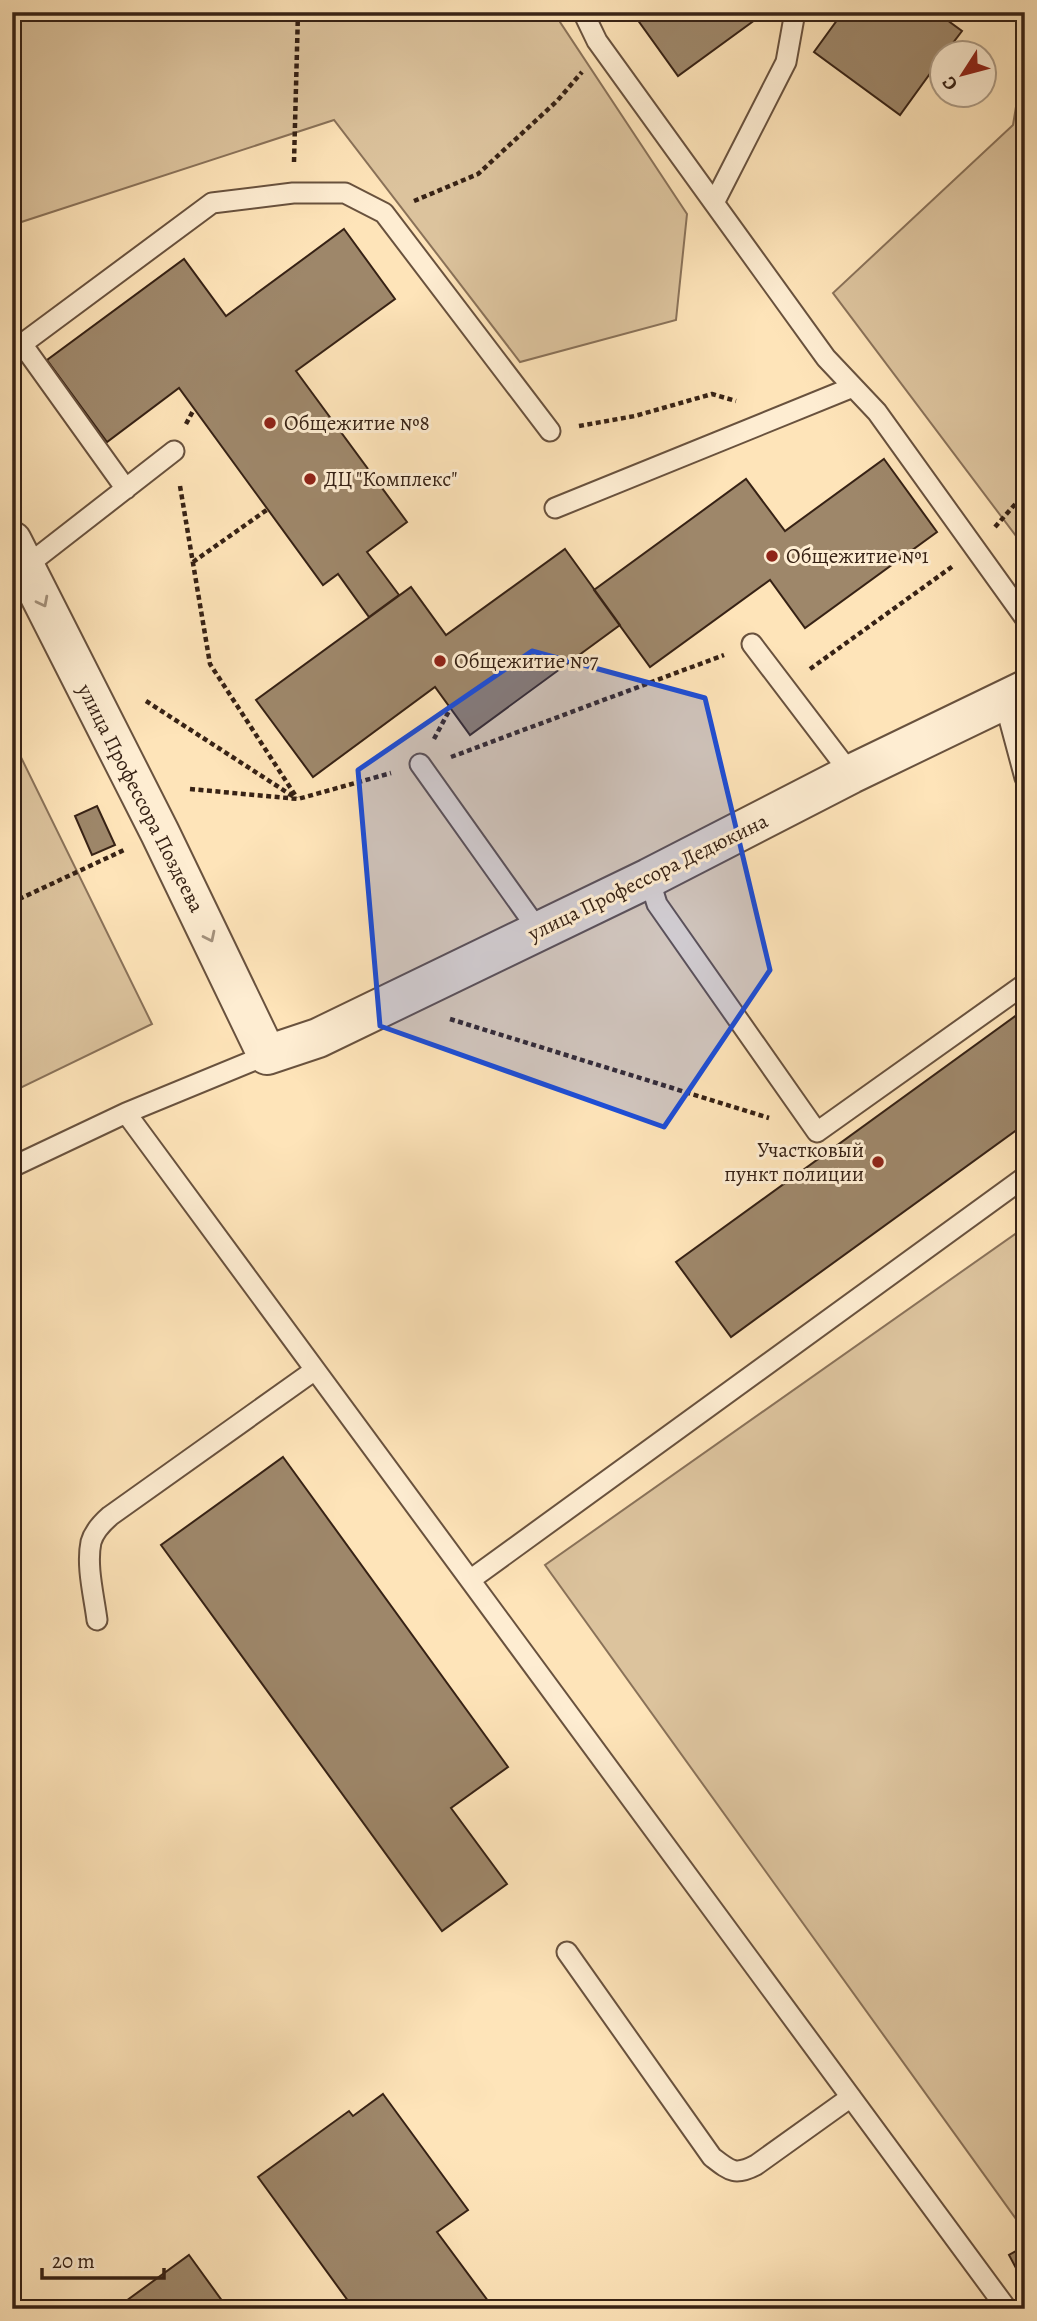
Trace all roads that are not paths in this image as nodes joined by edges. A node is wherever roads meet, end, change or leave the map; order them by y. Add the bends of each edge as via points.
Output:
1 (583, 12) edge
2 (794, 12) edge
3 (714, 203) junction
4 (853, 387) junction
5 (550, 431) road end
6 (174, 451) road end
7 (126, 489) junction
8 (555, 508) dead end
9 (19, 554) edge
10 (1025, 618) edge
11 (752, 645) road end
12 (1014, 695) edge
13 (420, 764) road end
14 (851, 774) junction
15 (1025, 778) edge
16 (649, 878) junction
17 (539, 931) junction
18 (1025, 984) edge
19 (267, 1055) junction
20 (126, 1113) junction
21 (12, 1167) edge
22 (1025, 1177) edge
23 (315, 1370) junction
24 (470, 1580) junction
25 (97, 1620) dead end
26 (567, 1952) dead end
27 (851, 2097) junction
28 (1007, 2309) edge

1 - 3 lane via 603,49
2 - 3 lane via 786,62
3 - 4 lane via 826,358
4 - 8 lane
4 - 10 lane via 877,412
5 - 7 lane via 384,214 345,193 293,193 212,203 22,344
6 - 7 lane
7 - 9 lane
9 -> 19 street, улица Профессора Поздеева
11 - 14 lane
12 - 14 street, улица Профессора Дедюкина
12 - 15 lane
13 - 17 lane
14 - 16 street, улица Профессора Дедюкина
16 - 17 street, улица Профессора Дедюкина
16 - 18 lane via 657,904 817,1132
17 - 19 street, улица Профессора Дедюкина via 318,1038
19 - 20 lane
20 - 21 lane
20 - 23 lane
22 - 24 lane
23 - 24 lane
23 - 25 lane via 98,1527 90,1557
24 - 27 lane
26 - 27 lane via 712,2157 729,2170 742,2172 756,2165
27 - 28 lane

